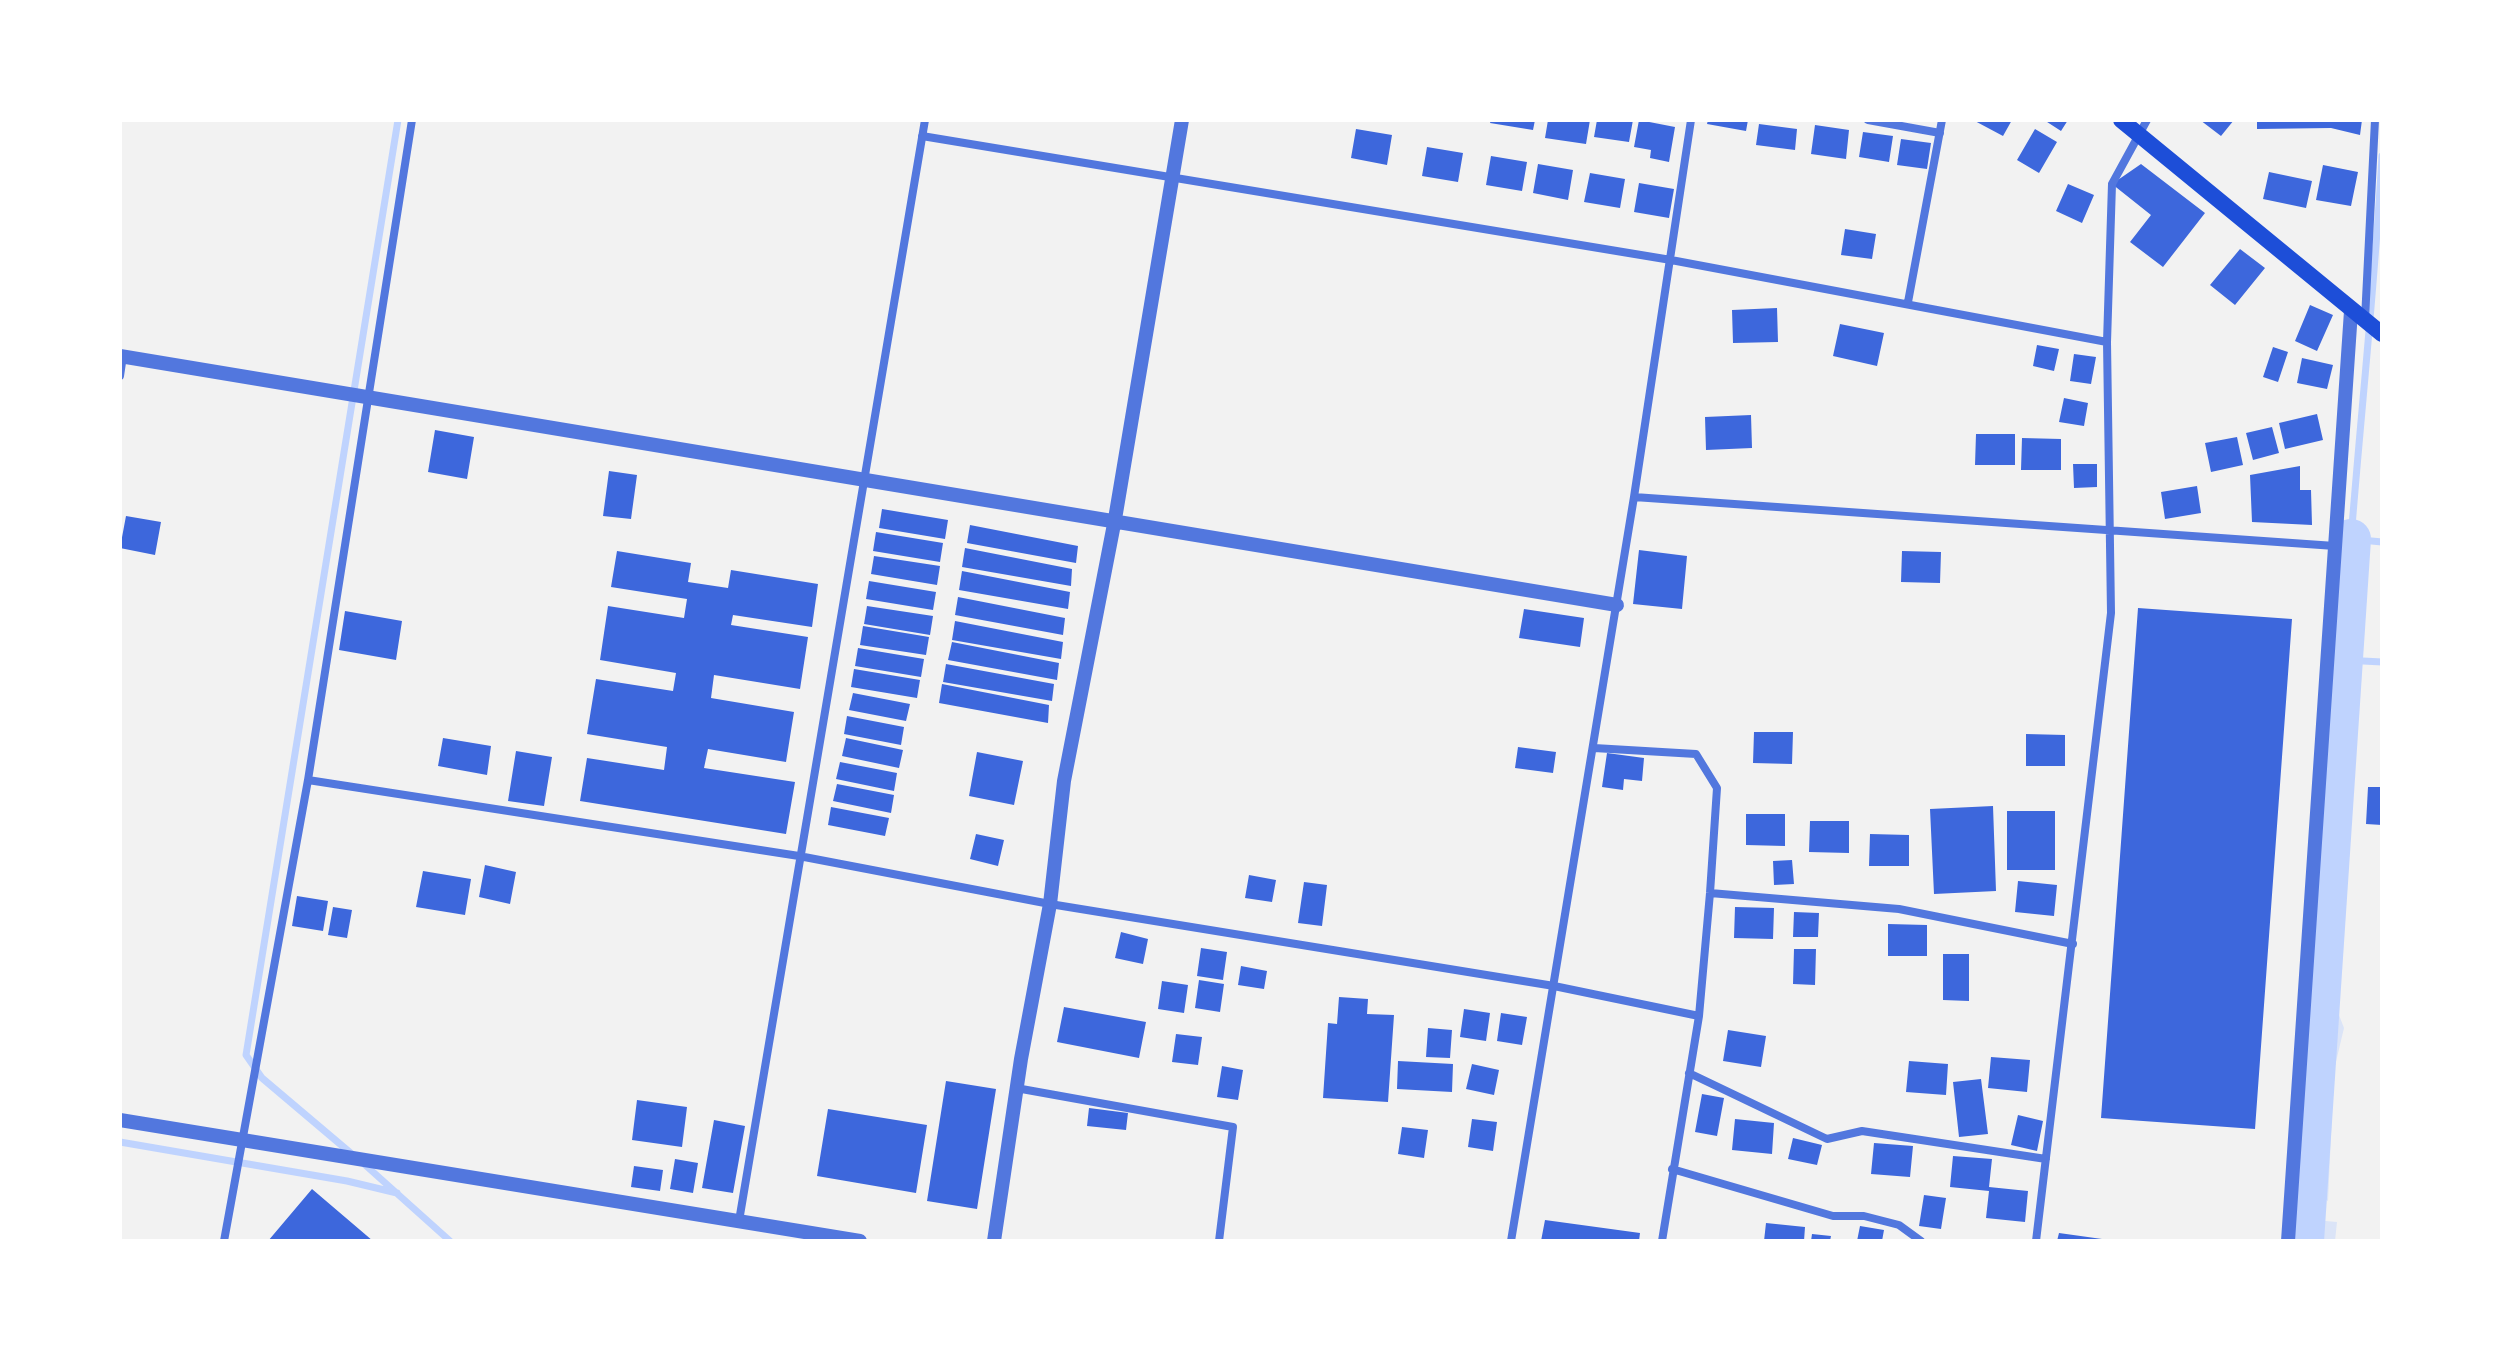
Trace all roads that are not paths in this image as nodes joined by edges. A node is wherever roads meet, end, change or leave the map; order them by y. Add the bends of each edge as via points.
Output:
1 (412, 120) edge
2 (925, 120) edge
3 (1182, 120) edge
4 (1691, 120) edge
5 (1868, 120) edge
6 (1942, 120) edge
7 (2121, 120) edge
8 (2375, 120) edge
9 (2144, 128) edge
10 (1940, 133) junction
11 (922, 136) junction
12 (1173, 175) junction
13 (1671, 260) junction
14 (1908, 302) junction
15 (2358, 316) junction
16 (2382, 334) edge
17 (2107, 342) junction
18 (122, 356) edge
19 (120, 376) edge
20 (367, 395) junction
21 (867, 478) junction
22 (1634, 497) junction
23 (1115, 519) junction
24 (2110, 532) junction
25 (2335, 546) junction
26 (1617, 605) junction
27 (1594, 748) junction
28 (308, 780) junction
29 (799, 856) junction
30 (1710, 893) junction
31 (1050, 904) junction
32 (2073, 944) junction
33 (1554, 986) junction
34 (1699, 1016) junction
35 (1689, 1073) junction
36 (1016, 1088) junction
37 (120, 1120) edge
38 (242, 1141) junction
39 (2046, 1159) junction
40 (1672, 1169) junction
41 (739, 1221) junction
42 (224, 1241) edge
43 (860, 1241) edge
44 (994, 1241) edge
45 (1219, 1241) edge
46 (1511, 1241) edge
47 (1662, 1241) edge
48 (1921, 1241) edge
49 (2036, 1241) edge
50 (2288, 1241) edge

1 - 20 street
2 - 11 street
3 - 12 street
4 - 13 street
5 - 10 street
6 - 10 street
7 - 9 main road
8 - 15 street
9 - 15 main road
9 - 17 street via 2112,184
10 - 14 street
11 - 12 street
11 - 21 street
12 - 13 street
12 - 23 street
13 - 14 street
13 - 22 street
14 - 17 street
15 - 16 main road
15 - 25 street
17 - 24 street
18 - 19 street
18 - 20 street
20 - 21 street
20 - 28 street
21 - 23 street
21 - 29 street
22 - 24 street
22 - 26 street
23 - 26 street
23 - 31 street via 1064,781
24 - 25 street
24 - 32 street via 2111,613
25 - 50 street
26 - 27 street
27 - 30 street via 1696,754 1717,788
27 - 33 street
28 - 29 street
28 - 38 street
29 - 31 street
29 - 41 street
30 - 32 street via 1899,909
30 - 34 street
31 - 33 street
31 - 36 street
32 - 39 street
33 - 34 street
33 - 46 street
34 - 35 street
35 - 39 street via 1827,1139 1862,1131
35 - 40 street
36 - 44 street
36 - 45 street via 1233,1127
37 - 38 street
38 - 41 street
38 - 42 street
39 - 49 street
40 - 47 street
40 - 48 street via 1833,1216 1864,1216 1899,1225
41 - 43 street

